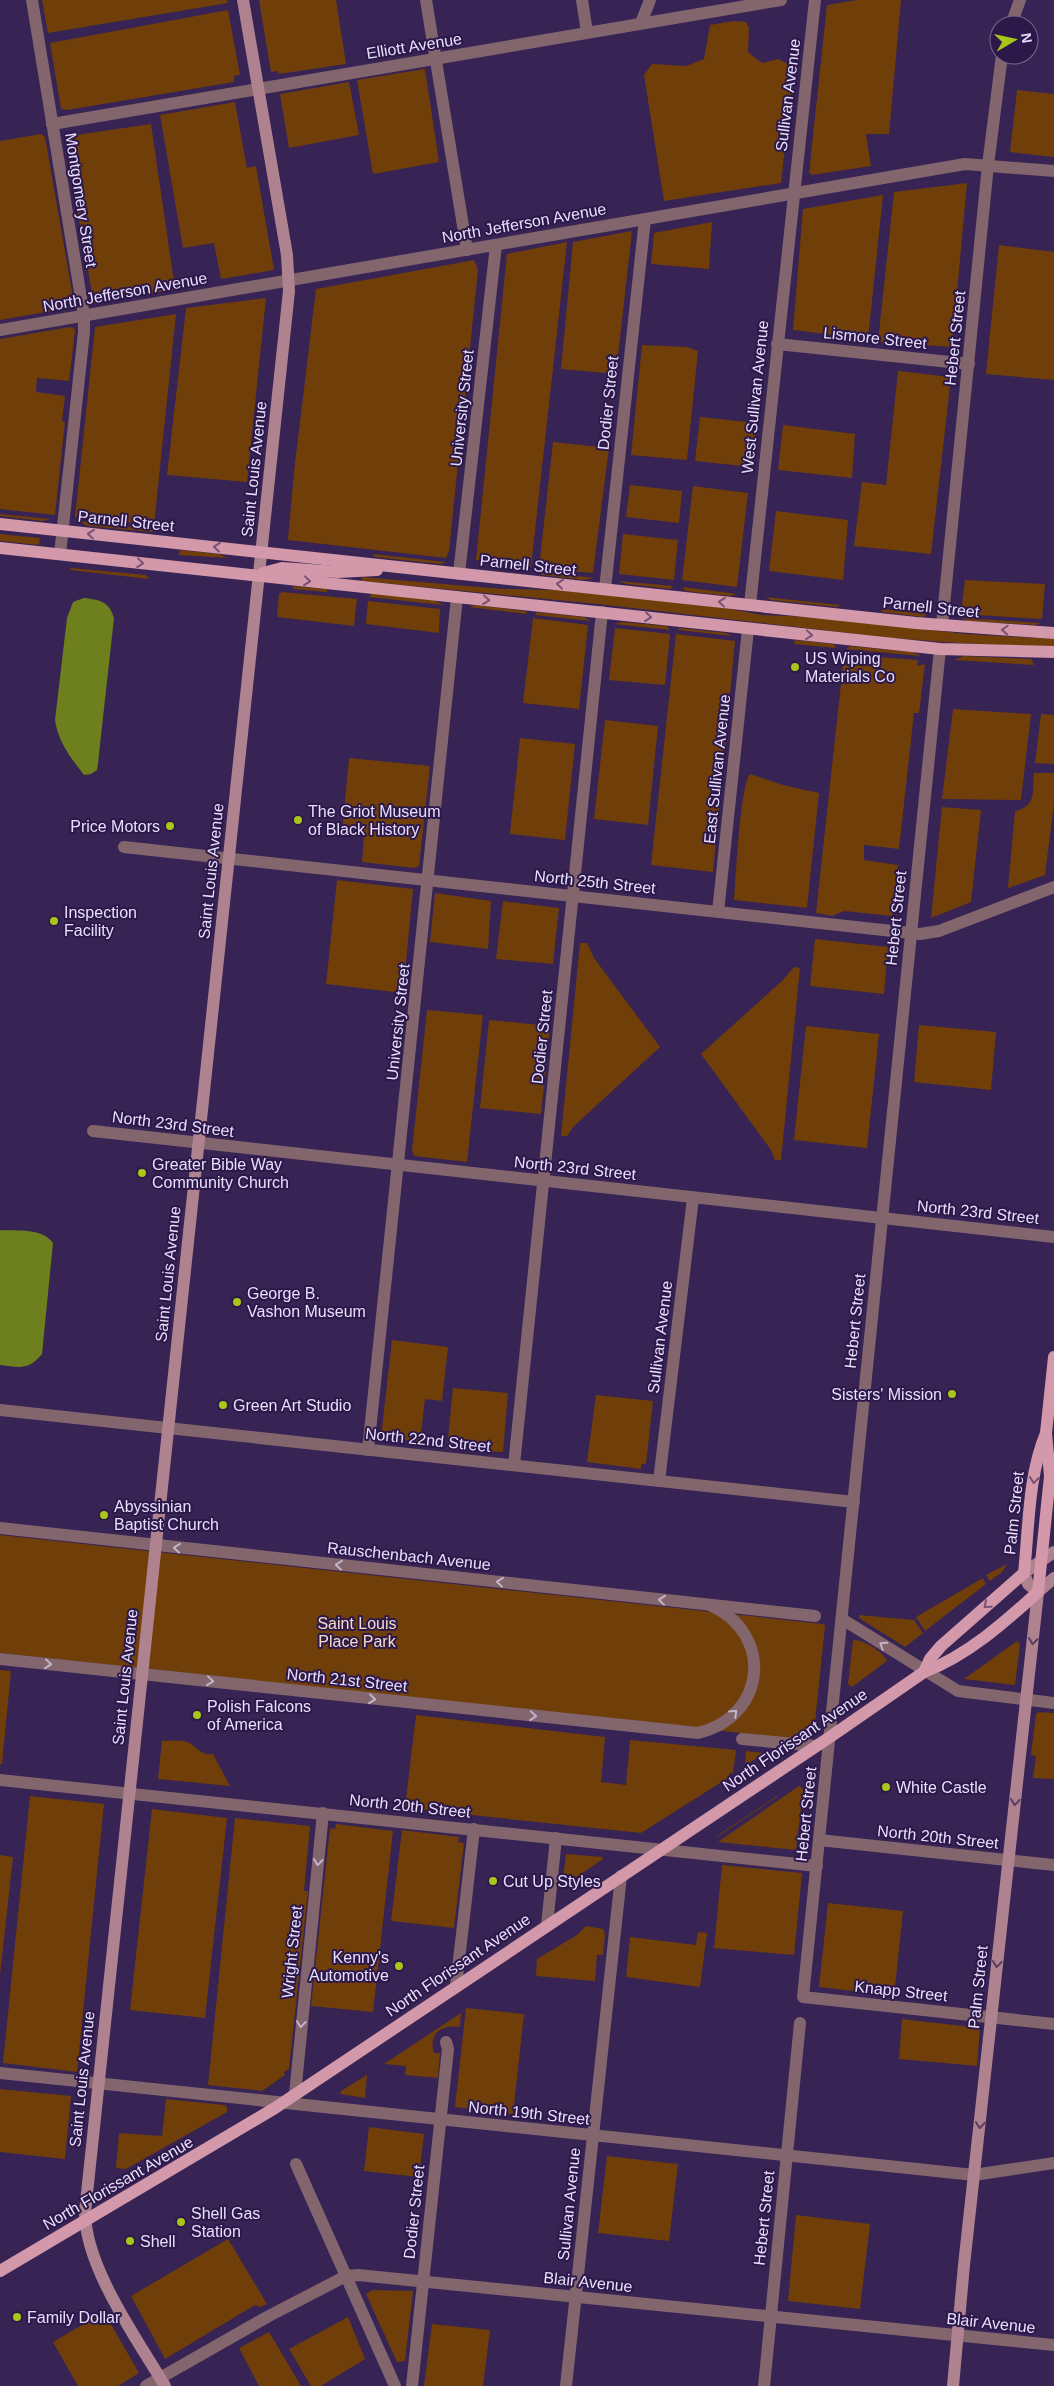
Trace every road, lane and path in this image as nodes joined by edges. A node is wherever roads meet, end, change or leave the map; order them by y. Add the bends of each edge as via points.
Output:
1 (32, 0) edge
2 (243, 0) edge
3 (426, 0) edge
4 (582, 0) edge
5 (650, 0) edge
6 (781, 0) edge
7 (815, 0) edge
8 (1020, 0) edge
9 (1015, 15) edge
10 (641, 23) junction
11 (587, 32) junction
12 (437, 59) junction
13 (1001, 65) edge
14 (259, 88) junction
15 (52, 124) junction
16 (988, 165) junction
17 (1054, 171) edge
18 (793, 194) junction
19 (645, 220) junction
20 (496, 245) junction
21 (467, 250) junction
22 (290, 281) junction
23 (84, 316) junction
24 (0, 330) edge
25 (777, 344) junction
26 (969, 364) junction
27 (0, 524) edge
28 (62, 531) junction
29 (0, 548) edge
30 (262, 551) junction
31 (60, 554) junction
32 (405, 568) junction
33 (459, 574) junction
34 (259, 576) junction
35 (604, 589) junction
36 (457, 597) junction
37 (750, 605) junction
38 (602, 612) junction
39 (942, 625) junction
40 (748, 629) junction
41 (1054, 633) edge
42 (940, 649) junction
43 (1054, 652) edge
44 (124, 847) dead end
45 (229, 860) junction
46 (429, 881) junction
47 (1054, 887) edge
48 (572, 896) junction
49 (718, 912) junction
50 (911, 933) junction
51 (93, 1131) dead end
52 (198, 1144) junction
53 (399, 1166) junction
54 (544, 1182) junction
55 (693, 1198) junction
56 (882, 1218) junction
57 (1054, 1237) edge
58 (1054, 1357) edge
59 (0, 1410) edge
60 (168, 1428) junction
61 (1046, 1433) junction
62 (368, 1450) junction
63 (514, 1465) junction
64 (659, 1481) junction
65 (854, 1502) junction
66 (0, 1528) edge
67 (156, 1545) junction
68 (1054, 1552) edge
69 (1042, 1560) junction
70 (1024, 1573) junction
71 (1054, 1578) edge
72 (1038, 1592) junction
73 (710, 1605) junction
74 (815, 1616) dead end
75 (842, 1619) junction
76 (0, 1659) edge
77 (924, 1672) junction
78 (142, 1674) junction
79 (1026, 1700) junction
80 (1054, 1703) edge
81 (830, 1737) junction
82 (742, 1739) dead end
83 (816, 1746) junction
84 (0, 1780) edge
85 (129, 1793) junction
86 (323, 1813) junction
87 (474, 1829) junction
88 (556, 1838) junction
89 (819, 1840) junction
90 (660, 1849) junction
91 (1009, 1861) junction
92 (1054, 1865) edge
93 (816, 1866) junction
94 (621, 1876) junction
95 (547, 1925) junction
96 (456, 1986) junction
97 (803, 1997) joint
98 (991, 2017) junction
99 (800, 2023) dead end
100 (1054, 2024) edge
101 (446, 2042) dead end
102 (0, 2073) edge
103 (98, 2083) junction
104 (295, 2094) junction
105 (282, 2103) junction
106 (440, 2120) junction
107 (593, 2136) junction
108 (786, 2156) junction
109 (1054, 2163) edge
110 (296, 2164) dead end
111 (974, 2175) junction
112 (85, 2221) junction
113 (0, 2271) edge
114 (346, 2276) junction
115 (423, 2280) junction
116 (575, 2297) junction
117 (770, 2316) junction
118 (958, 2336) junction
119 (1054, 2345) edge
120 (162, 2382) edge
121 (146, 2386) edge
122 (395, 2386) edge
123 (412, 2386) edge
124 (566, 2386) edge
125 (764, 2386) edge
126 (953, 2386) edge

1 - 15 street, Montgomery Street
2 - 14 street, Saint Louis Avenue
3 - 12 street
4 - 11 street
5 - 10 street
6 - 10 street, Elliott Avenue
7 - 18 street, Sullivan Avenue
8 - 9 street
10 - 11 street, Elliott Avenue
11 - 12 street, Elliott Avenue
12 - 14 street, Elliott Avenue
12 - 21 street
13 - 16 street, Hebert Street
14 - 15 street, Elliott Avenue
14 - 22 street, Saint Louis Avenue
15 - 23 street, Montgomery Street
16 - 17 street, North Jefferson Avenue
16 - 18 street, North Jefferson Avenue via 965,164
16 - 26 street, Hebert Street
18 - 19 street, North Jefferson Avenue
18 - 25 street, West Sullivan Avenue
19 - 20 street, North Jefferson Avenue
19 - 35 street, Dodier Street
20 - 21 street, North Jefferson Avenue
20 - 33 street, University Street
21 - 22 street, North Jefferson Avenue
22 - 23 street, North Jefferson Avenue
22 - 30 street, Saint Louis Avenue
23 - 24 street, North Jefferson Avenue
23 - 28 street, Montgomery Street
25 - 26 street, Lismore Street
25 - 37 street, West Sullivan Avenue
26 - 39 street, Hebert Street
27 - 28 main road, Parnell Street
30 -> 28 main road, Parnell Street
28 - 31 street, Montgomery Street
29 - 31 main road
30 - 32 main road, Parnell Street
30 - 34 street, Saint Louis Avenue
31 -> 34 main road
32 - 33 main road, Parnell Street
32 - 34 main road via 338,572 282,568 268,570
35 -> 33 main road, Parnell Street
34 -> 36 main road
34 - 45 street, Saint Louis Avenue
37 -> 35 main road, Parnell Street
36 -> 38 main road
36 - 46 street, University Street
37 - 39 main road, Parnell Street
38 -> 40 main road
38 - 48 street, Dodier Street
41 -> 39 main road, Parnell Street
40 -> 42 main road
40 - 49 street, East Sullivan Avenue
42 - 43 main road
42 - 50 street, Hebert Street
44 - 45 street, North 25th Street
45 - 46 street, North 25th Street
45 - 52 street, Saint Louis Avenue
46 - 48 street, North 25th Street
46 - 53 street, University Street
47 - 50 street, North 25th Street via 939,931
48 - 49 street, North 25th Street
48 - 54 street, Dodier Street
49 - 50 street, North 25th Street
50 - 56 street, Hebert Street
51 - 52 street, North 23rd Street
52 - 53 street, North 23rd Street
52 - 60 street, Saint Louis Avenue
53 - 54 street, North 23rd Street
53 - 62 street, University Street
54 - 55 street, North 23rd Street
54 - 63 street, Dodier Street
55 - 56 street, North 23rd Street
55 - 64 street, Sullivan Avenue
56 - 57 street, North 23rd Street
56 - 65 street, Hebert Street
58 - 61 main road, Palm Street
59 - 60 street, North 22nd Street
60 - 62 street, North 22nd Street
60 - 67 street, Saint Louis Avenue
61 - 69 main road, Palm Street via 1050,1476
61 -> 70 main road, Palm Street via 1035,1469
62 - 63 street, North 22nd Street
63 - 64 street, North 22nd Street
64 - 65 street, North 22nd Street
65 - 75 street, Hebert Street
66 - 67 street, Rauschenbach Avenue
73 -> 67 street, Rauschenbach Avenue
67 - 78 street, Saint Louis Avenue
68 - 69 street, North Florissant Avenue
69 - 70 street, North Florissant Avenue
69 - 72 main road, Palm Street
70 - 72 street, Palm Street via 1028,1584
70 -> 77 main road, North Florissant Avenue via 940,1646
71 - 72 street, North Florissant Avenue
72 - 77 main road, North Florissant Avenue via 973,1644
72 -> 79 street, Palm Street
73 - 74 street, Rauschenbach Avenue
78 -> 73 street, North 21st Street via 692,1733 712,1729 734,1714 753,1681 754,1656 748,1640 732,1619
77 -> 75 street
75 - 81 street, Hebert Street
76 -> 78 street, North 21st Street
77 - 79 street via 958,1691
77 - 81 main road, North Florissant Avenue
78 - 85 street, Saint Louis Avenue
79 - 80 street
79 -> 91 street, Palm Street
81 - 83 main road, North Florissant Avenue
81 - 89 street, Hebert Street
82 - 83 street
83 - 90 main road, North Florissant Avenue
84 - 85 street, North 20th Street
85 - 86 street, North 20th Street
85 - 103 street, Saint Louis Avenue
86 - 87 street, North 20th Street
86 -> 104 street, Wright Street
87 - 88 street, North 20th Street
87 - 96 street
88 - 90 street, North 20th Street
88 - 95 street
89 - 91 street, North 20th Street
89 - 93 street, Hebert Street
90 - 93 street, North 20th Street
90 - 94 main road, North Florissant Avenue
91 - 92 street, North 20th Street
91 -> 98 street, Palm Street
93 - 97 street, Hebert Street
94 - 95 main road, North Florissant Avenue
94 - 107 street, Sullivan Avenue
95 - 96 main road, North Florissant Avenue
96 - 104 main road, North Florissant Avenue
97 - 98 street, Knapp Street
98 - 100 street, Knapp Street
98 -> 111 street, Palm Street
99 - 108 street, Hebert Street
101 - 106 street, Dodier Street via 448,2050
102 - 103 street, North 19th Street
103 - 105 street, North 19th Street
103 - 112 street, Saint Louis Avenue
104 - 105 main road, North Florissant Avenue
105 - 106 street, North 19th Street
105 - 112 main road, North Florissant Avenue
106 - 107 street, North 19th Street
106 - 115 street, Dodier Street
107 - 108 street, North 19th Street
107 - 116 street, Sullivan Avenue
108 - 111 street, North 19th Street
108 - 117 street, Hebert Street
109 - 111 street, North 19th Street
110 - 114 street
111 - 118 street, Palm Street
112 - 113 main road, North Florissant Avenue
112 - 120 street, Saint Louis Avenue via 90,2245 106,2285
114 - 115 street, Blair Avenue
114 - 120 street, Blair Avenue via 276,2313
114 - 122 street
115 - 116 street, Blair Avenue
115 - 123 street, Dodier Street
116 - 117 street, Blair Avenue
116 - 124 street, Sullivan Avenue
117 - 118 street, Blair Avenue
117 - 125 street, Hebert Street
118 - 119 street, Blair Avenue
118 - 126 street, Palm Street
120 - 121 street, Blair Avenue

